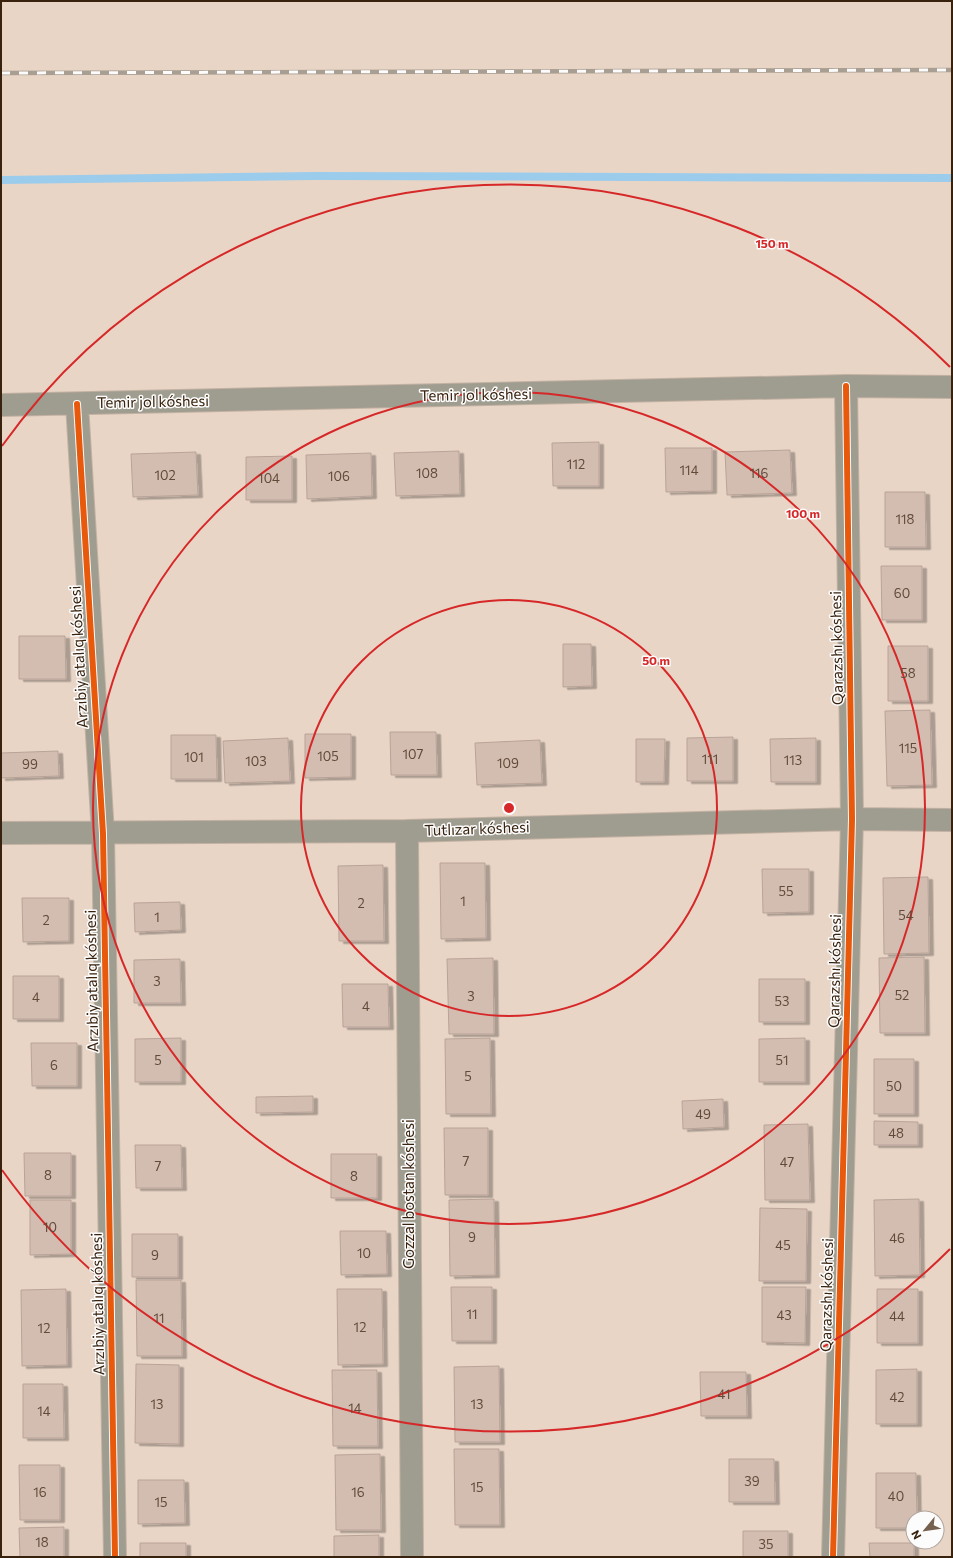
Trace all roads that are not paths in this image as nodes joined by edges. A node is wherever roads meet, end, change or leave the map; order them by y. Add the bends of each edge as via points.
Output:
1 (846, 386) junction
2 (952, 387) edge
3 (77, 404) junction
4 (1, 405) edge
5 (852, 819) junction
6 (952, 820) edge
7 (407, 831) junction
8 (1, 833) edge
9 (103, 834) junction
10 (115, 1557) edge
11 (412, 1557) edge
12 (834, 1557) edge

1 - 2 street, Temir jol kóshesi
1 - 3 street, Temir jol kóshesi
1 - 5 street, Qarazshı kóshesi
3 - 4 street, Temir jol kóshesi
3 - 9 street, Arzıbiy atalıq kóshesi
5 - 6 street, Tutlızar kóshesi
5 - 7 street, Tutlızar kóshesi
5 - 12 street, Qarazshı kóshesi
7 - 9 street, Tutlızar kóshesi
7 - 11 street, Gozzal bostan kóshesi
8 - 9 street, Tutlızar kóshesi
9 - 10 street, Arzıbiy atalıq kóshesi

